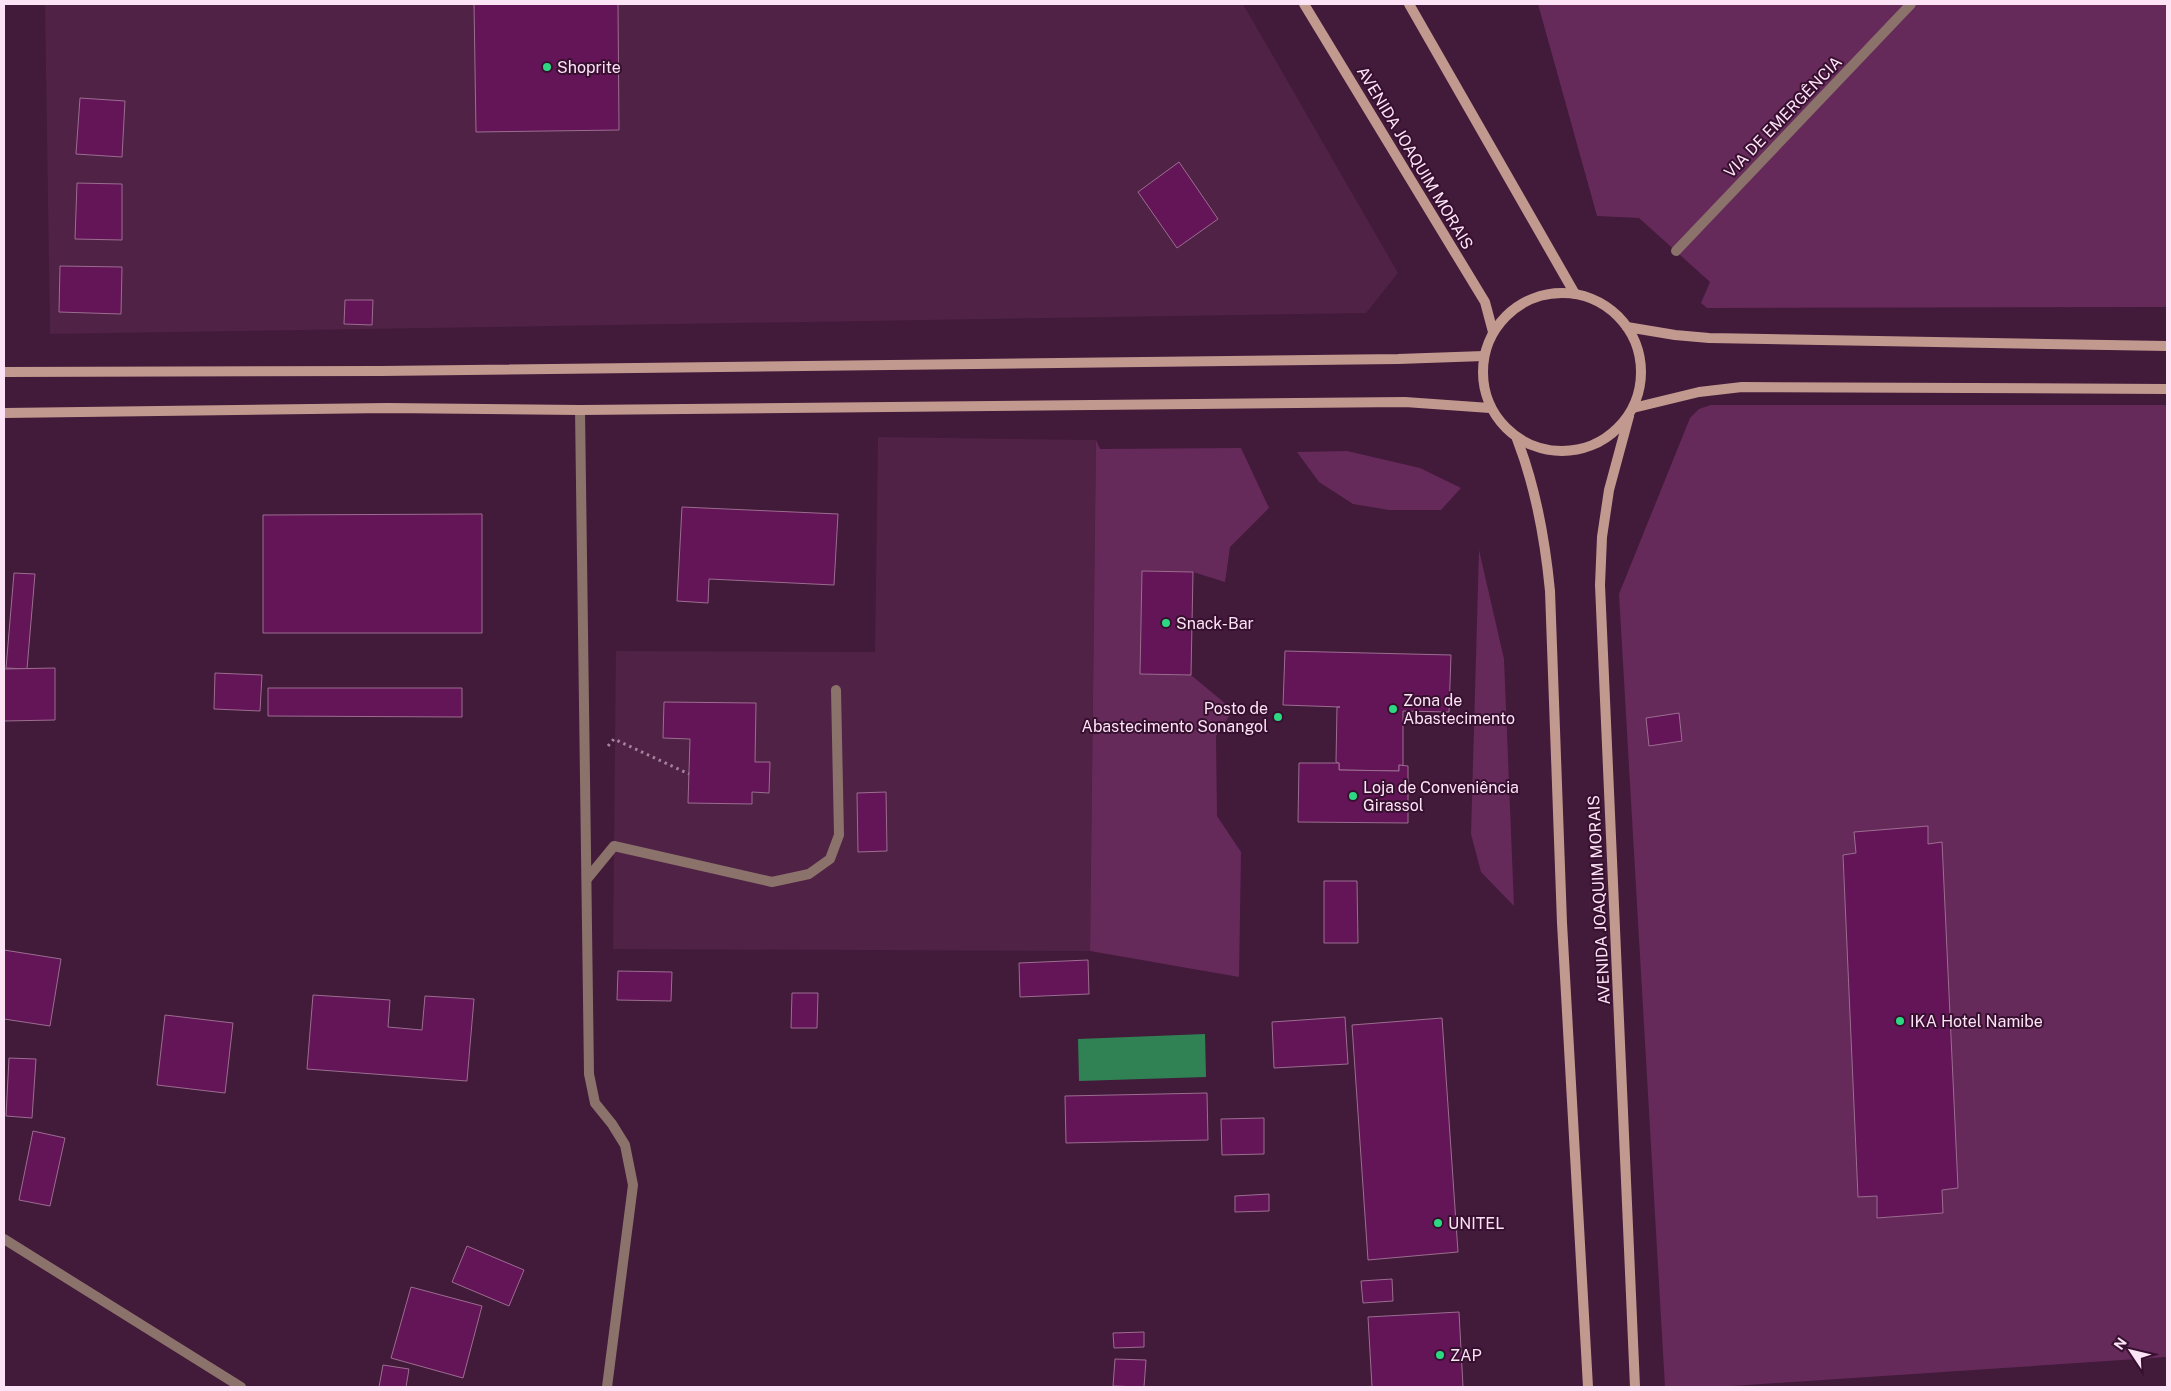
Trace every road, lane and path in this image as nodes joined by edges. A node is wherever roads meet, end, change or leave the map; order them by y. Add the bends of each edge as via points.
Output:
1 (1304, 4) edge
2 (1409, 4) edge
3 (1911, 4) edge
4 (1676, 251) dead end
5 (1575, 294) junction
6 (1628, 327) junction
7 (1493, 332) junction
8 (2167, 346) edge
9 (1484, 356) junction
10 (4, 372) edge
11 (2167, 389) edge
12 (1490, 408) junction
13 (580, 410) junction
14 (1631, 412) junction
15 (4, 414) edge
16 (1517, 439) junction
17 (836, 690) dead end
18 (585, 772) junction
19 (689, 774) dead end
20 (587, 878) junction
21 (4, 1239) edge
22 (241, 1387) edge
23 (608, 1387) edge
24 (1588, 1387) edge
25 (1635, 1387) edge

1 - 7 street, AVENIDA JOAQUIM MORAIS via 1484,302
2 - 5 street
3 - 4 street, VIA DE EMERGÊNCIA
5 - 6 street via 1599,301
5 - 7 street via 1551,293 1528,300 1508,313
6 - 8 street via 1709,338
6 - 14 street via 1641,359 1642,379
7 - 9 street
9 - 10 street via 1388,360 381,371
9 - 12 street via 1482,382
11 - 14 street via 1742,387 1699,392
12 - 13 street via 1395,402
12 - 16 street
13 - 15 street via 387,408
13 - 18 street
14 - 16 street via 1616,431 1594,445 1568,452 1541,450
14 - 25 street, AVENIDA JOAQUIM MORAIS via 1609,490 1602,537 1600,585
16 - 24 street via 1538,508 1550,591 1562,923
17 - 20 street via 839,835 830,859 809,874 772,882 614,846
18 - 19 path via 614,739
18 - 20 street
20 - 23 street via 589,1074 595,1103 625,1145 633,1185
21 - 22 street

